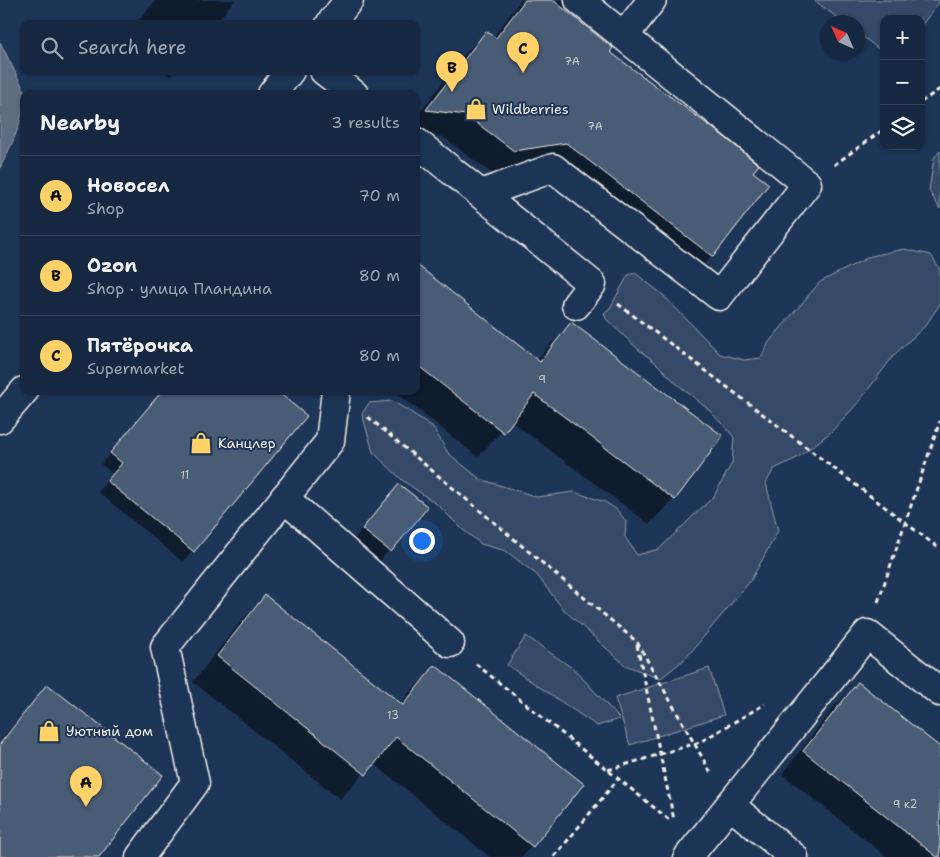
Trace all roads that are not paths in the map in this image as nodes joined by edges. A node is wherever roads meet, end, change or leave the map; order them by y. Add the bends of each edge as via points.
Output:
1 (350, 0) edge
2 (579, 0) edge
3 (652, 0) edge
4 (333, 20) edge
5 (624, 36) junction
6 (287, 75) edge
7 (329, 75) edge
8 (275, 90) edge
9 (349, 90) edge
10 (420, 145) edge
11 (482, 194) junction
12 (584, 295) road end
13 (21, 395) edge
14 (336, 395) edge
15 (0, 420) edge
16 (284, 498) junction
17 (450, 643) road end
18 (940, 692) edge
19 (730, 805) junction
20 (140, 857) edge
21 (688, 857) edge
22 (794, 857) edge

1 - 4 street
2 - 5 street
3 - 5 street
5 - 11 street via 807,184 719,296 553,168
6 - 8 street
7 - 9 street
10 - 11 street
11 - 12 street
13 - 15 street
14 - 16 street via 330,441
16 - 17 street
16 - 20 street via 165,646 196,783
18 - 19 street via 867,634
19 - 21 street
19 - 22 street

